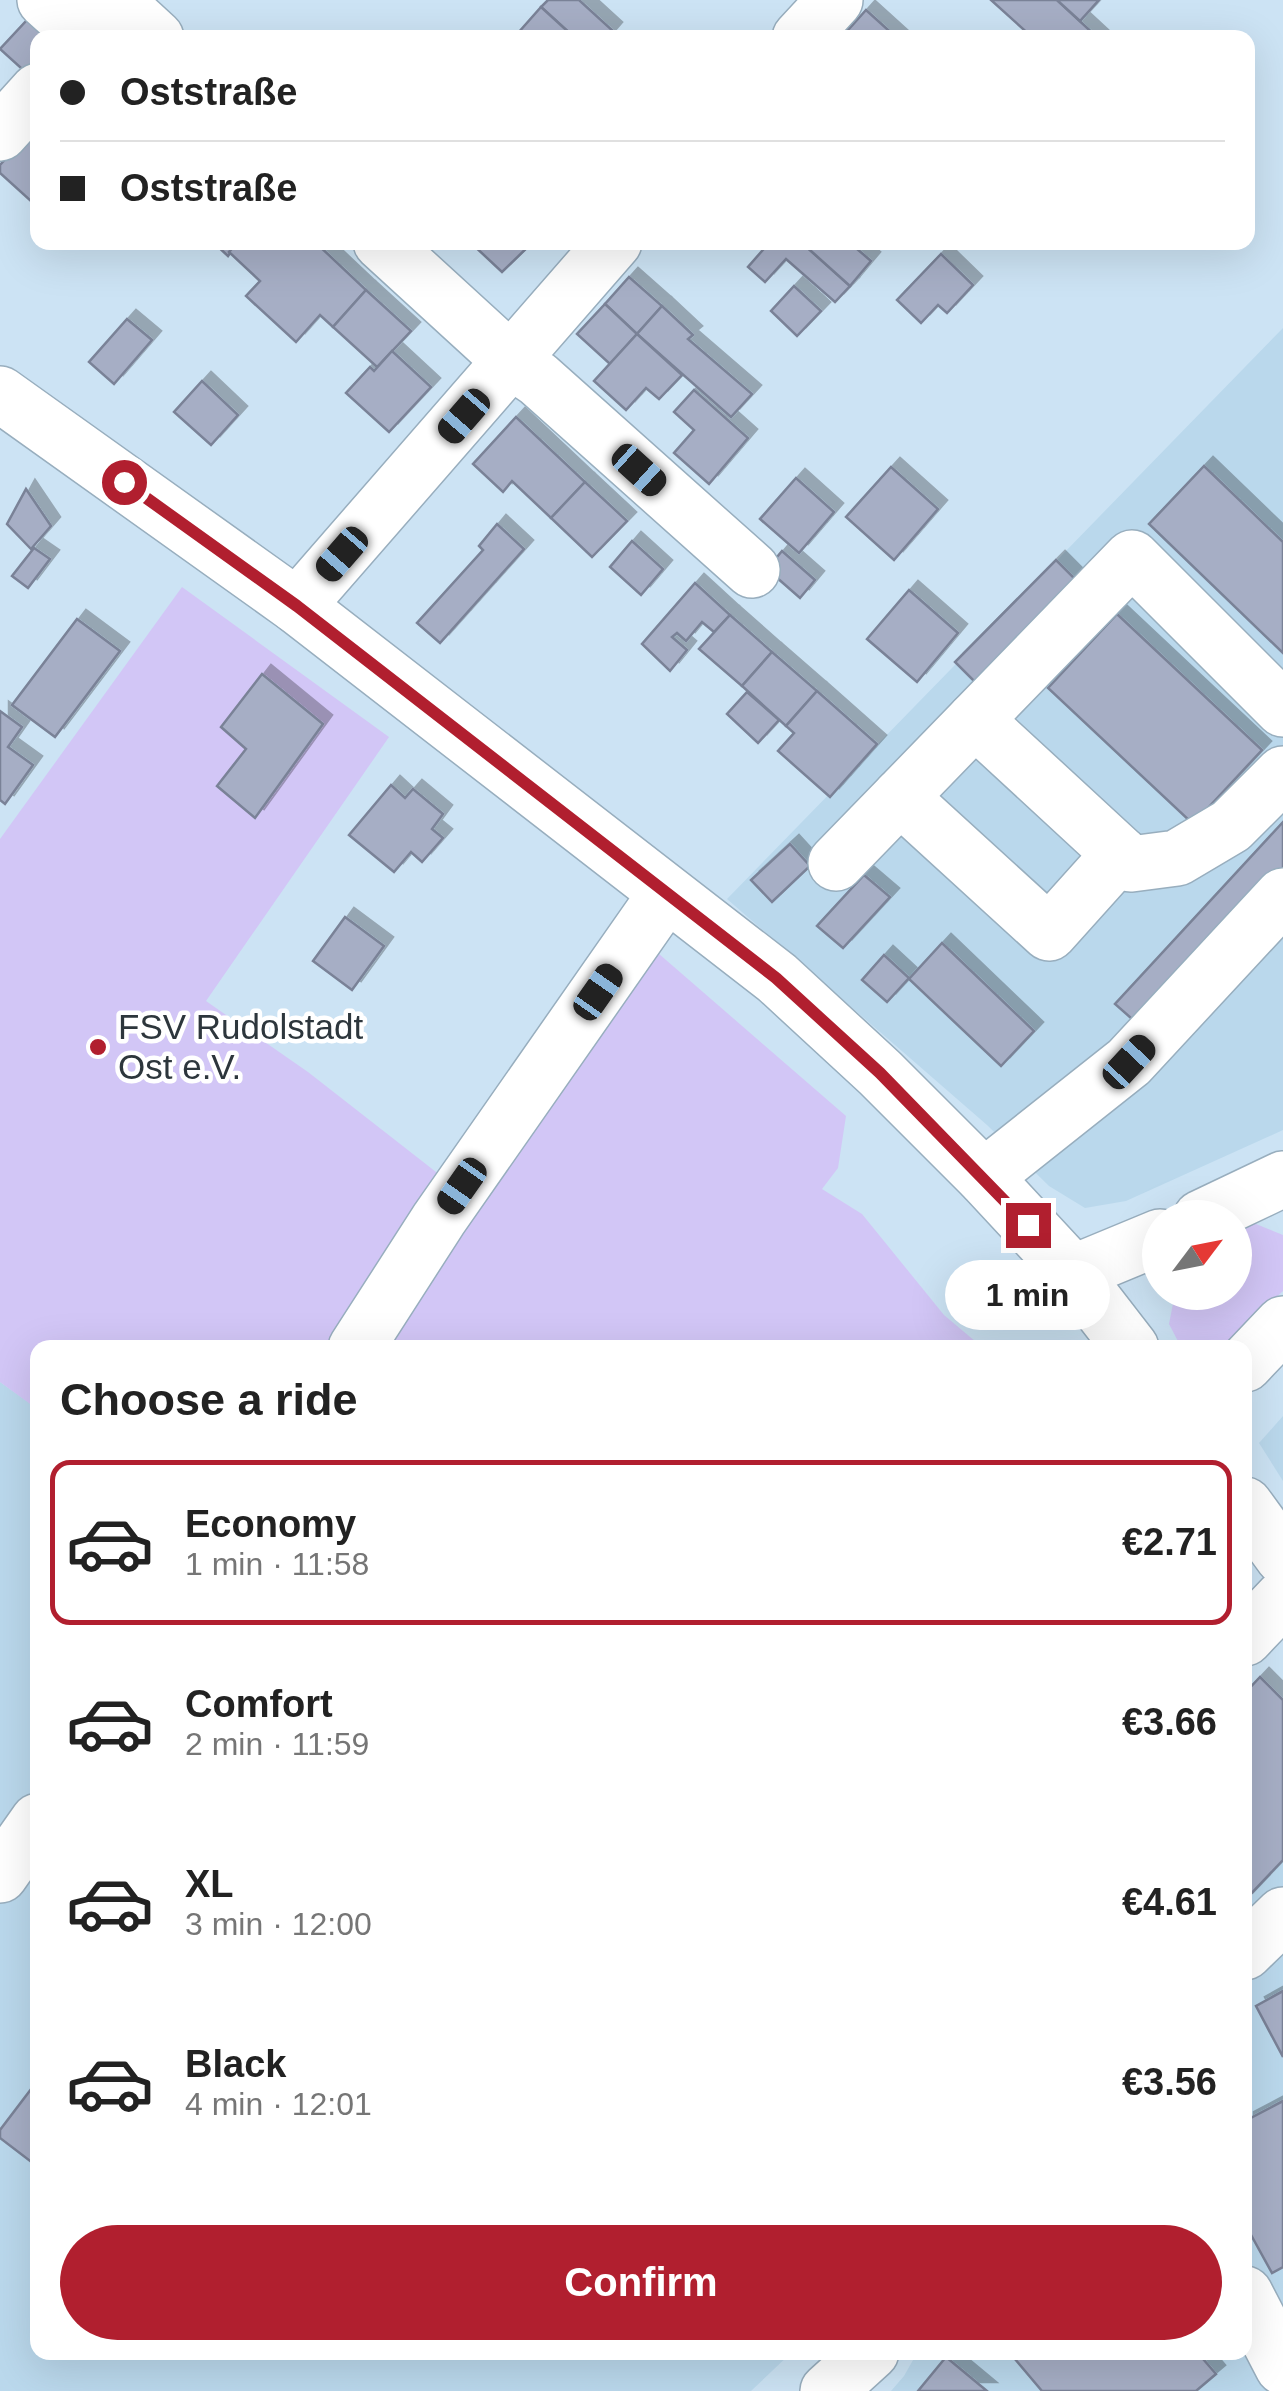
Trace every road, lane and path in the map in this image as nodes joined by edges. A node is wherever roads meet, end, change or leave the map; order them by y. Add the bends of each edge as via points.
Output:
1 (45, 0) edge
2 (835, 0) edge
3 (114, 23) edge
4 (807, 30) edge
5 (30, 100) edge
6 (0, 132) edge
7 (390, 250) edge
8 (607, 250) edge
9 (511, 361) junction
10 (0, 394) edge
11 (752, 570) dead end
12 (297, 606) junction
13 (1283, 709) edge
14 (975, 720) junction
15 (1283, 774) edge
16 (900, 797) junction
17 (1120, 854) junction
18 (836, 863) dead end
19 (666, 894) junction
20 (1283, 896) edge
21 (984, 1177) junction
22 (1283, 1180) edge
23 (1239, 1200) edge
24 (1142, 1244) edge
25 (1073, 1273) junction
26 (1283, 1324) edge
27 (361, 1340) edge
28 (1125, 1340) edge
29 (1252, 1357) edge
30 (1252, 1515) edge
31 (1283, 1557) edge
32 (1283, 1598) edge
33 (1252, 1631) edge
34 (30, 1832) edge
35 (0, 1875) edge
36 (1283, 1915) edge
37 (1252, 1945) edge
38 (1252, 2307) edge
39 (862, 2360) edge
40 (1283, 2367) edge
41 (828, 2391) edge

1 - 3 street
2 - 4 street
5 - 6 street
7 - 9 street
8 - 9 street
9 - 11 street
9 - 12 street
10 - 12 street
12 - 19 street
13 - 14 street via 1132,558
14 - 16 street
14 - 17 street
15 - 17 street via 1231,826 1177,858 1130,864
16 - 17 street via 1049,933
16 - 18 street
19 - 21 street via 776,978
19 - 27 street
20 - 21 street via 1129,1062
21 - 25 street
22 - 23 street
24 - 25 street
25 - 28 street
26 - 29 street
30 - 31 street
32 - 33 street
34 - 35 street
36 - 37 street
38 - 40 street
39 - 41 street

